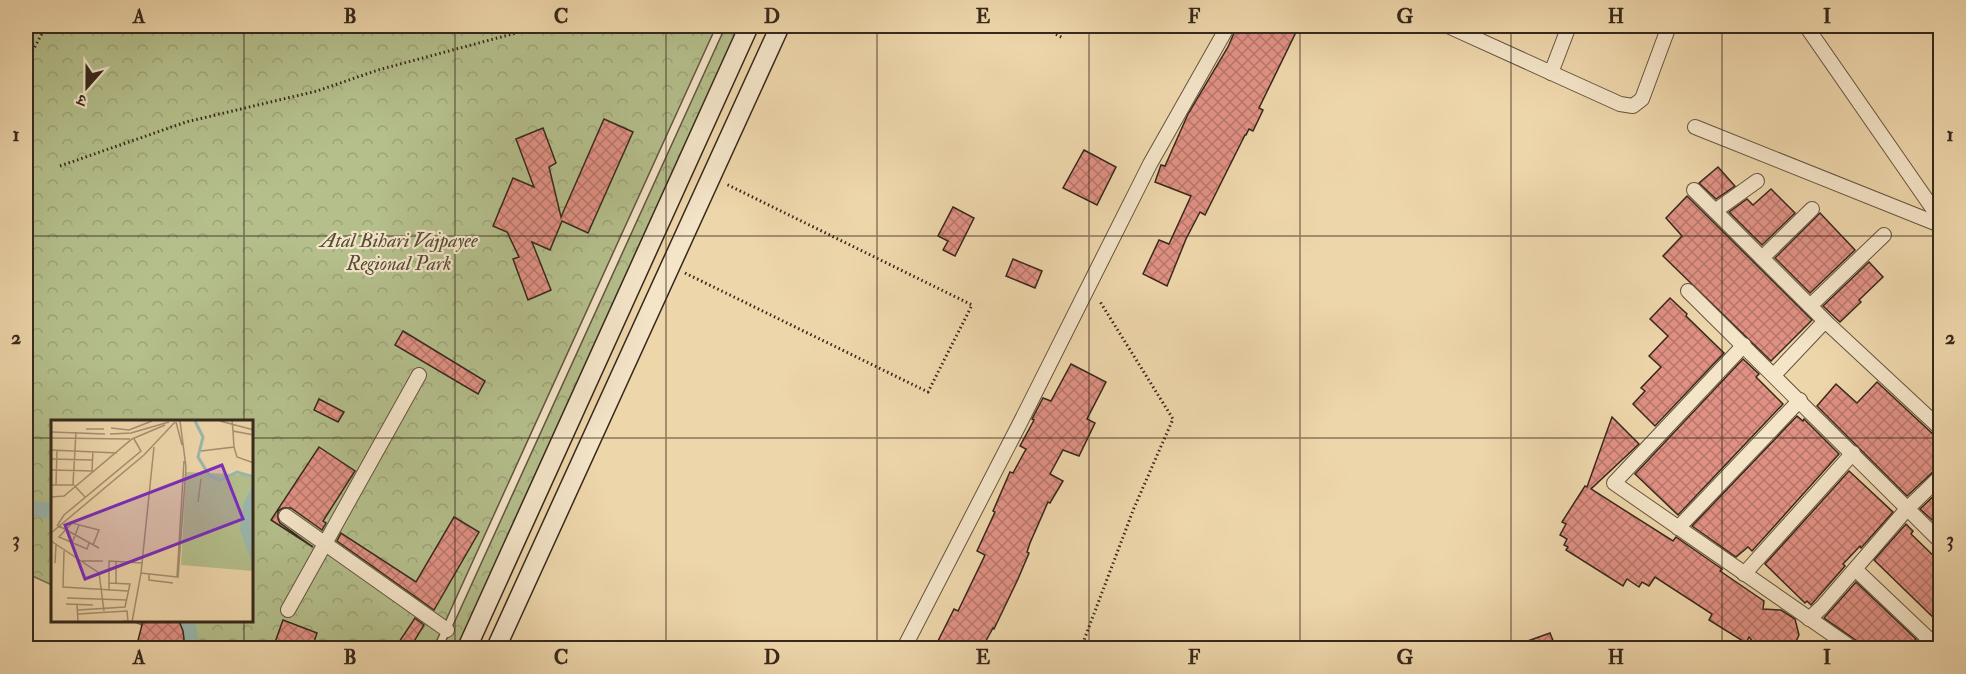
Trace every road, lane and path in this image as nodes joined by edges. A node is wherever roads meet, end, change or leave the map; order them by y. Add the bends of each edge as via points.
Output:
1 (46, 26) edge
2 (542, 26) edge
3 (721, 26) edge
4 (749, 26) edge
5 (780, 26) edge
6 (1040, 26) edge
7 (1228, 26) edge
8 (1448, 26) edge
9 (1569, 26) edge
10 (1669, 26) edge
11 (1806, 26) edge
12 (1063, 38) dead end
13 (26, 63) edge
14 (1551, 73) junction
15 (1695, 127) dead end
16 (60, 166) dead end
17 (711, 177) junction
18 (1757, 181) dead end
19 (1694, 190) dead end
20 (1812, 209) dead end
21 (1715, 211) junction
22 (1941, 219) edge
23 (1941, 225) edge
24 (1884, 235) dead end
25 (1761, 258) junction
26 (670, 265) junction
27 (1090, 285) junction
28 (1688, 291) dead end
29 (1810, 306) junction
30 (1825, 321) junction
31 (1744, 345) junction
32 (419, 375) dead end
33 (1774, 375) junction
34 (1800, 400) junction
35 (1941, 428) edge
36 (1853, 453) junction
37 (1941, 477) edge
38 (1907, 509) junction
39 (286, 516) dead end
40 (1678, 528) junction
41 (1941, 541) edge
42 (325, 544) junction
43 (1855, 569) junction
44 (1744, 574) junction
45 (288, 610) dead end
46 (1809, 619) junction
47 (447, 630) junction
48 (1936, 640) edge
49 (438, 648) edge
50 (467, 648) edge
51 (496, 648) edge
52 (904, 648) edge
53 (1081, 648) edge
54 (1852, 648) edge
55 (1917, 648) edge

1 - 13 path
2 - 16 path via 378,70 317,91 186,122
3 - 47 lane
4 - 50 street
5 - 17 street
6 - 12 path
7 - 27 street via 1150,164
8 - 14 street
9 - 14 street
10 - 14 street via 1642,99 1632,106
11 - 22 street
15 - 23 street
17 - 26 street
17 - 26 path via 972,305 927,392
18 - 21 street
19 - 21 street
20 - 25 street
21 - 25 street
24 - 29 street
25 - 29 street
26 - 51 street
27 - 52 street
27 - 53 path via 1173,419 1134,508
28 - 31 street
29 - 30 street
30 - 33 street
30 - 35 street
31 - 33 street
31 - 40 street via 1614,483
32 - 42 street
33 - 34 street
34 - 36 street
34 - 40 street
36 - 38 street
36 - 44 street
37 - 38 street
38 - 41 street
38 - 43 street
39 - 42 street
40 - 44 street
42 - 45 street
42 - 47 street
43 - 46 street
43 - 48 street
44 - 46 street
46 - 54 street
47 - 49 lane
48 - 55 street

